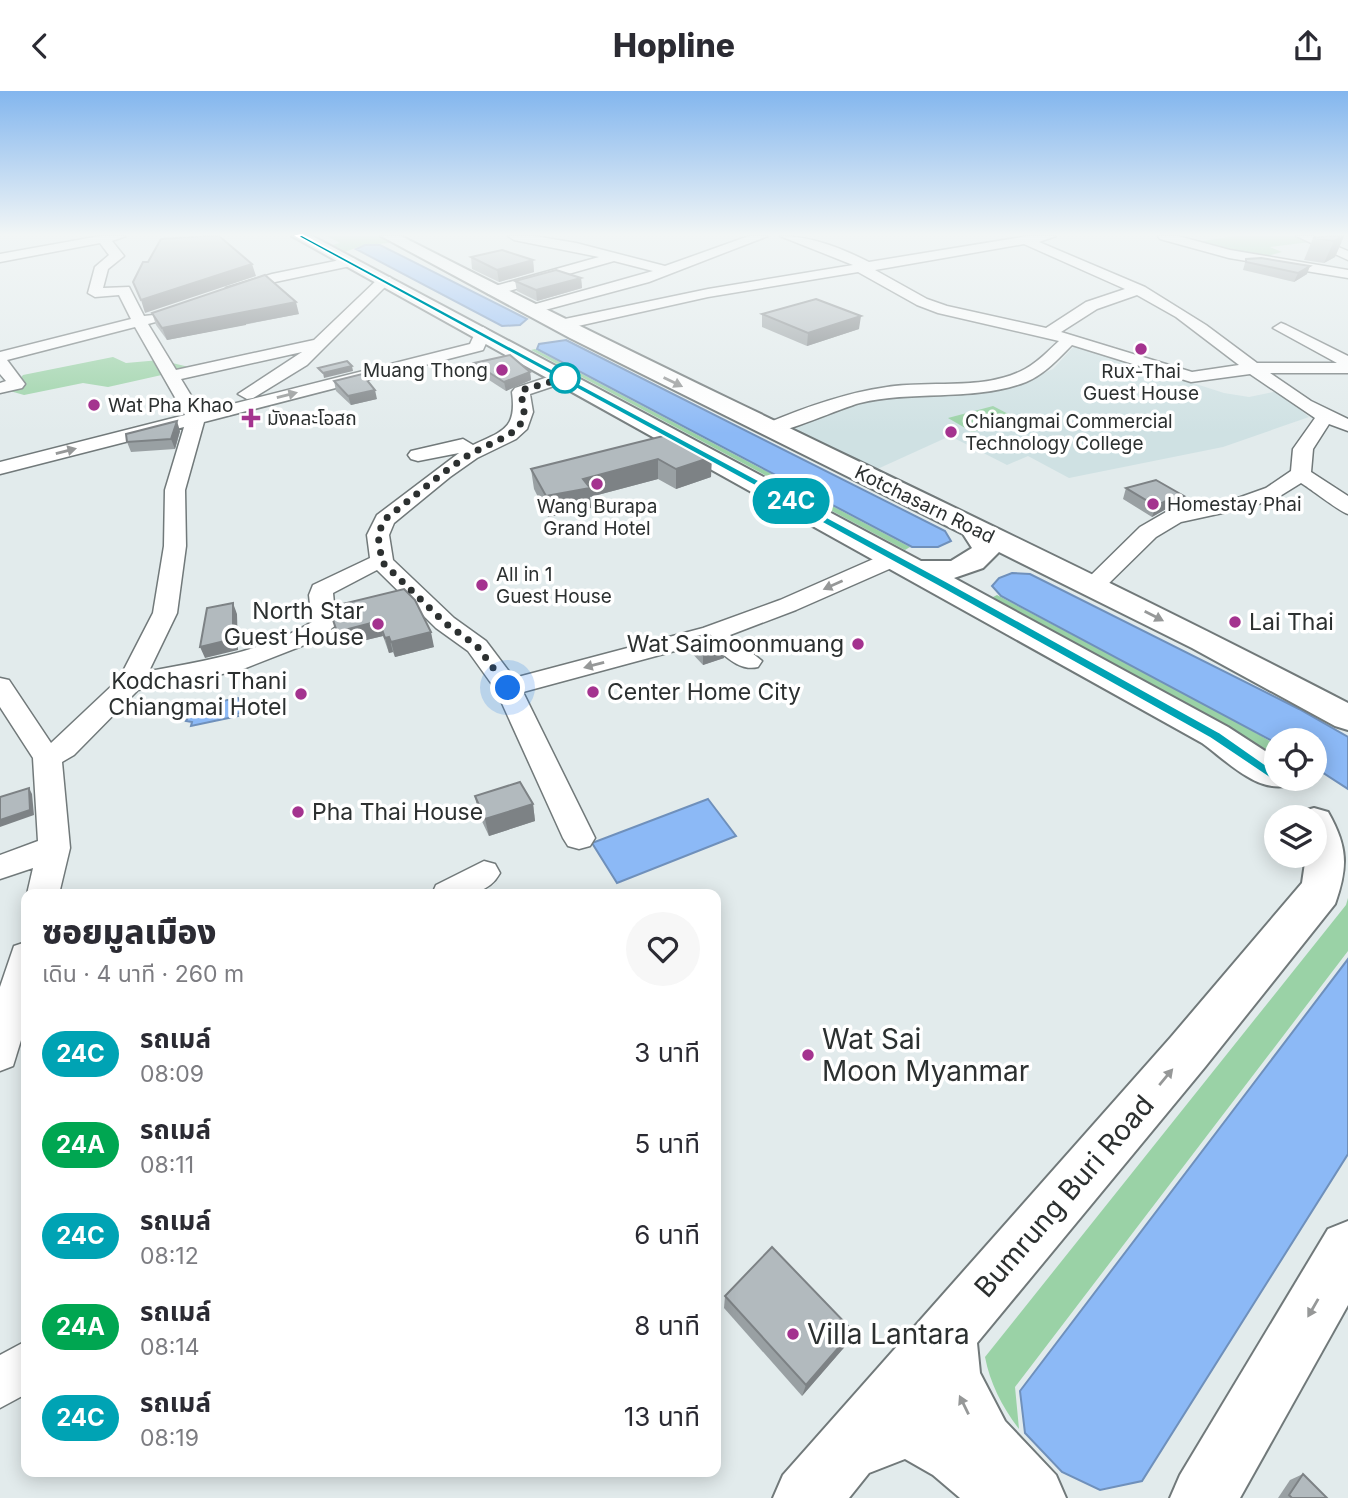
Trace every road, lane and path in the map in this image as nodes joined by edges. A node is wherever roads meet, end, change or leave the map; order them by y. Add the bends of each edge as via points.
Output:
1 (130, 302) edge
2 (363, 302) edge
3 (425, 302) edge
4 (506, 302) edge
5 (600, 302) edge
6 (668, 302) edge
7 (921, 302) edge
8 (1096, 302) edge
9 (1159, 302) edge
10 (177, 310) edge
11 (140, 323) junction
12 (1281, 328) dead end
13 (541, 329) junction
14 (482, 332) junction
15 (1049, 333) junction
16 (1069, 340) junction
17 (322, 343) junction
18 (0, 359) edge
19 (1348, 362) edge
20 (1255, 368) junction
21 (1348, 368) edge
22 (172, 376) junction
23 (563, 377) junction
24 (0, 388) edge
25 (205, 416) junction
26 (1324, 418) junction
27 (1348, 425) edge
28 (770, 429) junction
29 (418, 454) dead end
30 (470, 454) junction
31 (0, 468) edge
32 (1301, 474) junction
33 (1348, 507) edge
34 (973, 528) junction
35 (1038, 558) junction
36 (382, 562) junction
37 (906, 563) junction
38 (1093, 586) junction
39 (971, 600) junction
40 (712, 633) junction
41 (749, 661) dead end
42 (130, 683) junction
43 (508, 688) junction
44 (2, 693) edge
45 (1348, 718) edge
46 (47, 758) junction
47 (1264, 768) edge
48 (1290, 791) edge
49 (1301, 805) edge
50 (579, 838) dead end
51 (54, 848) junction
52 (1327, 853) edge
53 (0, 867) edge
54 (484, 873) dead end
55 (44, 889) edge
56 (457, 889) edge
57 (21, 975) edge
58 (21, 1053) edge
59 (0, 1056) edge
60 (1348, 1249) edge
61 (946, 1333) junction
62 (21, 1369) edge
63 (0, 1384) edge
64 (847, 1450) junction
65 (806, 1498) edge
66 (1005, 1498) edge
67 (1033, 1498) edge
68 (1203, 1498) edge

1 - 11 street
2 - 17 street
3 - 14 main road
4 - 13 main road, Kotchasarn Road
5 - 13 street
6 - 13 street
7 - 15 street
8 - 15 street
9 - 20 street
10 - 11 street
11 - 18 street
11 - 22 street
12 - 19 street
13 - 14 main road
13 - 23 main road
13 -> 28 main road, Kotchasarn Road
25 -> 14 street via 477,347
15 - 16 street
16 - 20 street via 1191,377
16 - 28 street via 1031,373 1012,380 864,396 820,407
17 - 22 street
17 - 25 street via 285,373
18 - 24 street via 16,384
20 - 21 street
20 - 26 street
22 - 25 street
23 - 30 street via 521,392 524,412 520,425
23 - 37 main road
31 -> 25 street
25 - 42 street via 175,490 175,546 165,613
26 - 27 street
26 - 32 street via 1303,449
28 - 34 main road, Kotchasarn Road
29 - 30 street via 463,445
30 - 36 street via 384,520 378,535
32 - 33 street
32 - 38 street via 1273,492 1243,503 1174,517 1148,532
34 - 35 main road, Kotchasarn Road
34 - 37 main road via 987,549 955,570 943,572
35 - 38 main road, Kotchasarn Road
35 - 39 main road via 1008,557 981,567 965,579 963,587
36 - 42 street via 321,590 324,625 308,635 229,665
36 - 43 street via 445,623 477,646
37 - 39 main road
37 -> 40 street
38 -> 45 main road, Kotchasarn Road
39 - 47 main road via 1215,735
40 - 41 street
40 -> 43 street
42 - 46 street via 64,748
43 - 50 street
44 - 46 street
46 - 51 street
48 - 49 main road
51 - 53 street
51 - 55 street
61 -> 52 main road, Bumrung Buri Road via 1320,892 1328,876
54 - 56 street
57 - 59 street
58 - 59 street
60 -> 68 main road
61 - 64 main road, Bumrung Buri Road
67 -> 61 main road via 982,1444 950,1378
62 - 63 street
64 - 65 main road, Bumrung Buri Road
64 - 66 main road via 905,1427 938,1439

